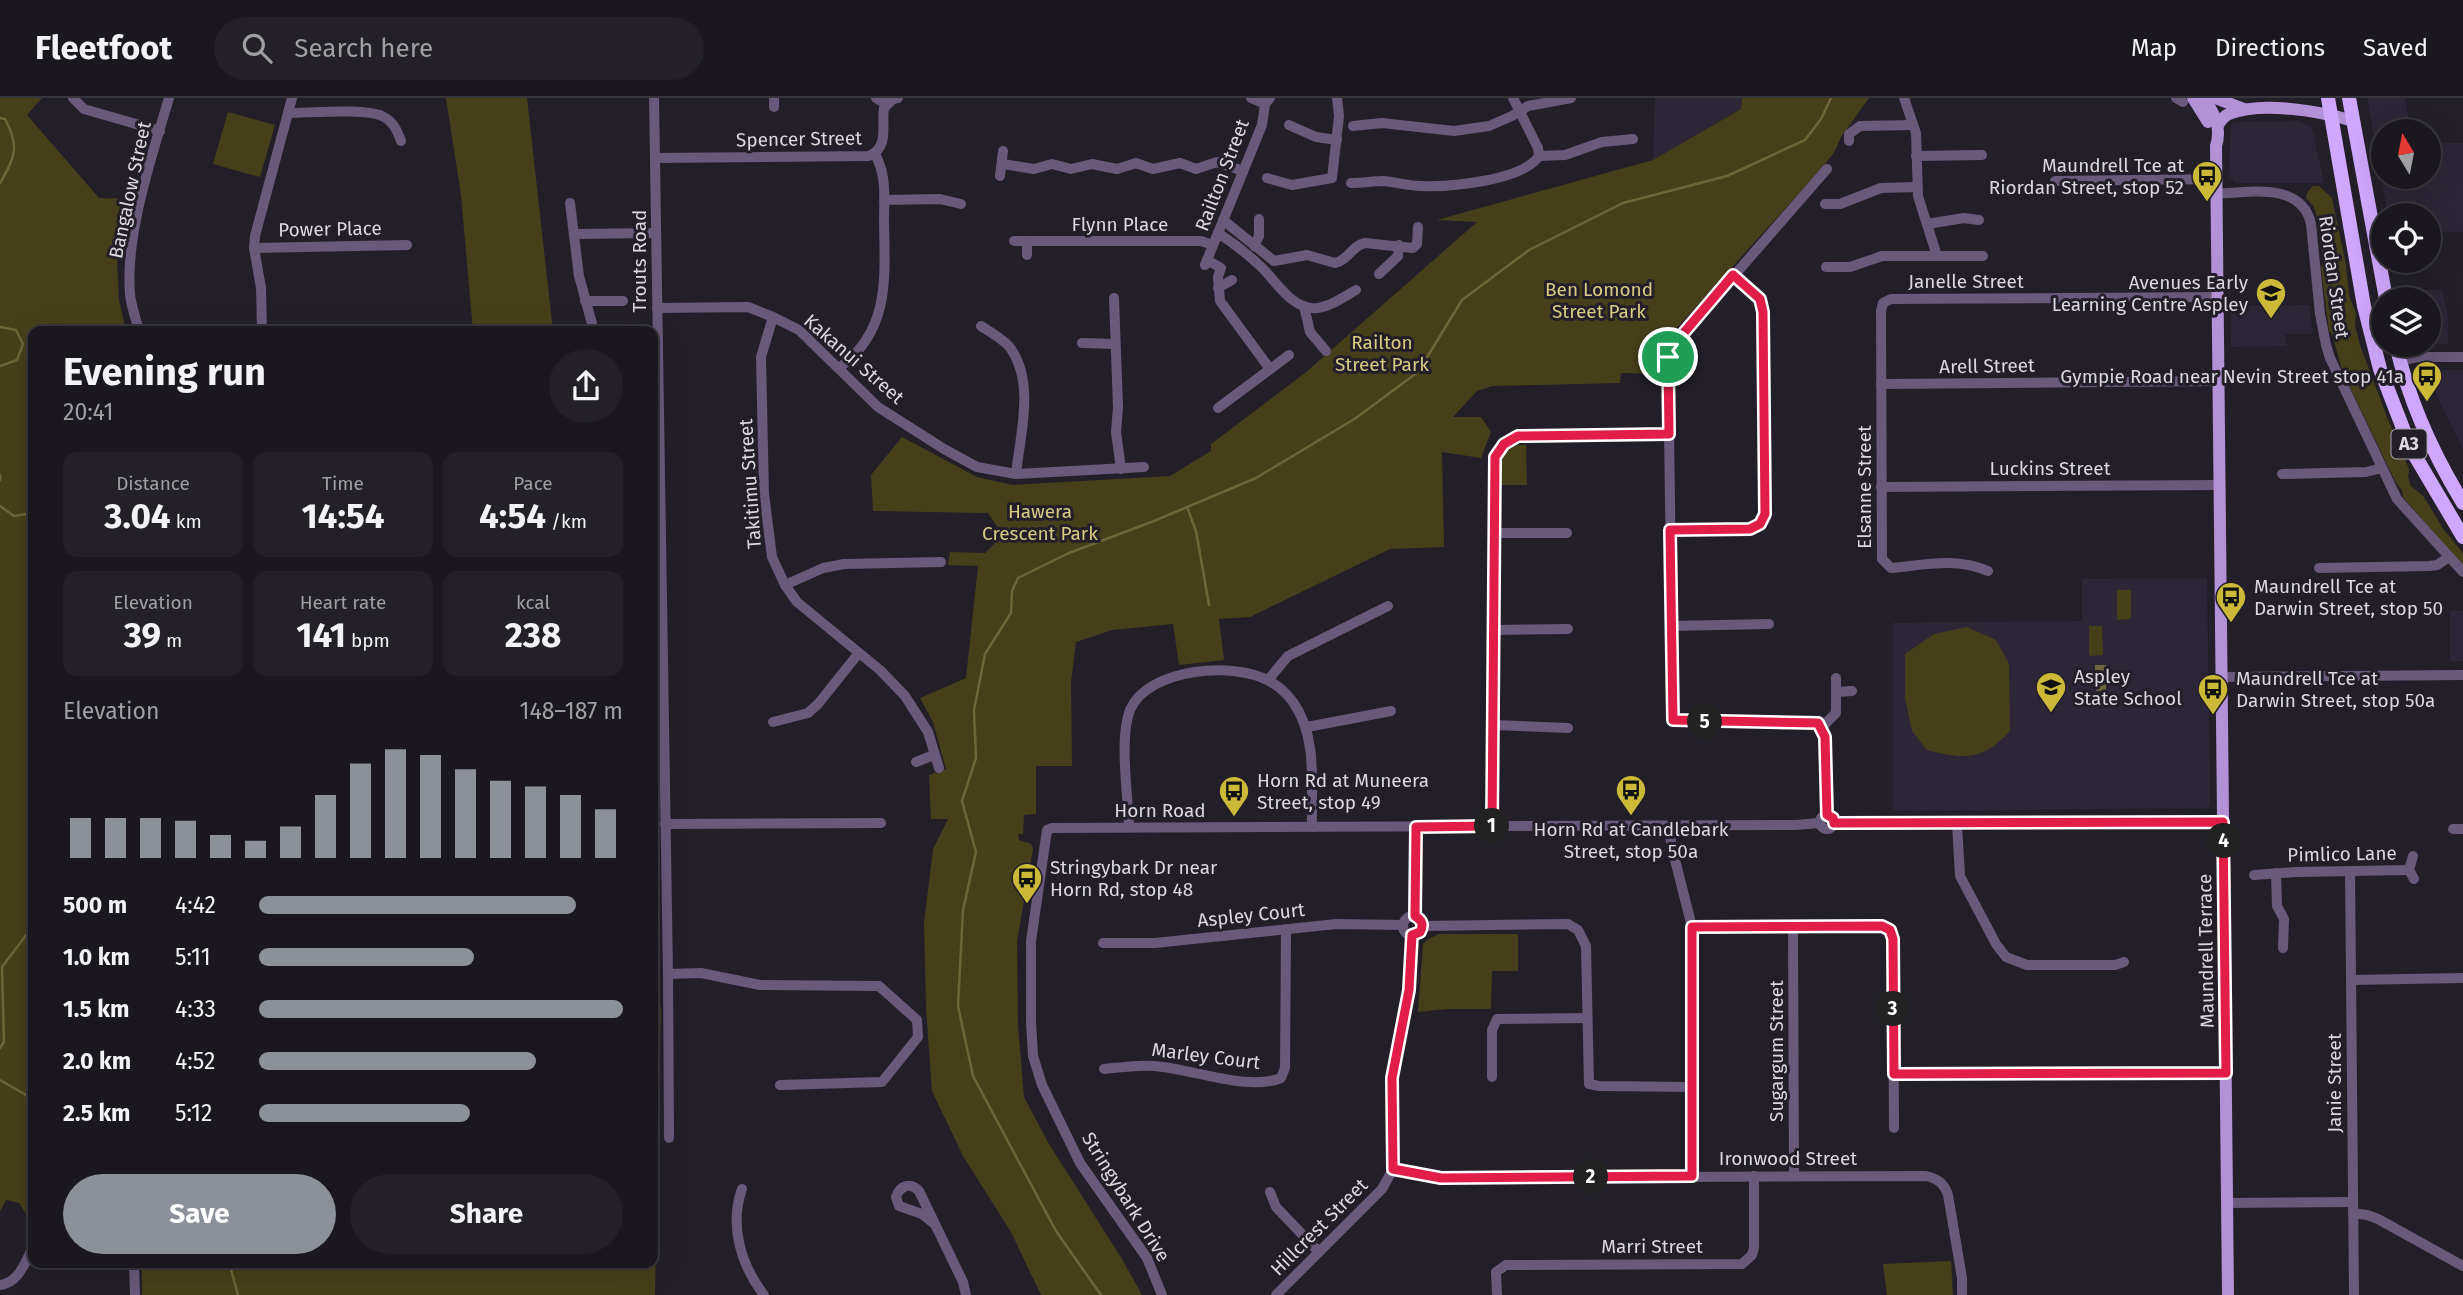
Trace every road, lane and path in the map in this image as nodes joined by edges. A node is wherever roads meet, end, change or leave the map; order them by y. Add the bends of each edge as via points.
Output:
1 (73, 98) edge
2 (169, 98) edge
3 (292, 98) edge
4 (654, 98) edge
5 (876, 98) edge
6 (898, 98) edge
7 (1251, 98) edge
8 (1337, 98) edge
9 (1513, 98) edge
10 (1570, 98) edge
11 (1904, 98) edge
12 (2204, 98) edge
13 (2215, 98) edge
14 (2328, 98) edge
15 (2349, 98) edge
16 (2184, 99) edge
17 (1268, 101) edge
18 (887, 104) junction
19 (2245, 109) junction
20 (1520, 111) junction
21 (288, 113) junction
22 (2331, 114) junction
23 (2353, 121) junction
24 (1289, 125) dead end
25 (1913, 125) junction
26 (2218, 125) junction
27 (1353, 126) dead end
28 (160, 131) junction
29 (1633, 139) dead end
30 (1337, 140) junction
31 (401, 141) dead end
32 (1849, 141) dead end
33 (2216, 146) junction
34 (1003, 151) dead end
35 (875, 154) junction
36 (1982, 155) dead end
37 (1539, 156) junction
38 (1916, 156) junction
39 (656, 158) junction
40 (1003, 164) junction
41 (1827, 169) dead end
42 (1243, 171) junction
43 (1000, 176) dead end
44 (1267, 178) dead end
45 (2216, 179) junction
46 (2055, 181) dead end
47 (1351, 183) dead end
48 (1917, 187) junction
49 (2216, 194) junction
50 (884, 200) junction
51 (570, 203) dead end
52 (961, 204) dead end
53 (1825, 204) dead end
54 (1259, 219) dead end
55 (1223, 220) junction
56 (1979, 220) dead end
57 (1927, 224) junction
58 (1418, 227) dead end
59 (656, 233) junction
60 (1218, 233) junction
61 (574, 234) junction
62 (1014, 242) dead end
63 (1027, 242) junction
64 (1213, 245) junction
65 (407, 246) dead end
66 (1254, 246) junction
67 (1399, 246) junction
68 (254, 248) junction
69 (1027, 255) dead end
70 (1937, 256) junction
71 (1983, 256) dead end
72 (1826, 268) dead end
73 (1379, 274) dead end
74 (1733, 275) junction
75 (1232, 280) dead end
76 (2383, 287) edge
77 (1218, 288) junction
78 (1356, 290) dead end
79 (2218, 297) junction
80 (1114, 298) dead end
81 (585, 301) junction
82 (624, 301) dead end
83 (1883, 303) joint
84 (2371, 304) edge
85 (1304, 306) junction
86 (2364, 306) junction
87 (657, 308) junction
88 (772, 317) junction
89 (138, 326) edge
90 (262, 326) edge
91 (592, 326) edge
92 (657, 326) edge
93 (981, 326) dead end
94 (1082, 343) dead end
95 (1115, 344) junction
96 (1326, 351) dead end
97 (1289, 355) dead end
98 (2398, 357) edge
99 (2463, 357) edge
100 (2399, 361) junction
101 (839, 368) junction
102 (1270, 369) junction
103 (2219, 381) junction
104 (1881, 384) junction
105 (1219, 408) dead end
106 (1669, 434) junction
107 (1144, 467) dead end
108 (2382, 468) junction
109 (1121, 469) junction
110 (1016, 474) junction
111 (2282, 474) dead end
112 (2220, 485) junction
113 (1881, 487) junction
114 (2463, 503) edge
115 (1670, 530) junction
116 (1494, 533) junction
117 (1567, 533) dead end
118 (2463, 537) edge
119 (2449, 557) junction
120 (942, 562) dead end
121 (2319, 568) dead end
122 (1988, 571) dead end
123 (2463, 572) edge
124 (658, 578) edge
125 (785, 585) junction
126 (1388, 606) dead end
127 (1769, 624) dead end
128 (1670, 626) junction
129 (1568, 629) dead end
130 (1494, 630) junction
131 (858, 654) junction
132 (2463, 675) edge
133 (2222, 677) junction
134 (1836, 678) dead end
135 (1268, 680) junction
136 (1852, 691) dead end
137 (1836, 692) junction
138 (1391, 711) dead end
139 (773, 722) dead end
140 (1494, 725) junction
141 (1307, 727) junction
142 (1822, 727) junction
143 (1568, 728) dead end
144 (934, 755) junction
145 (916, 762) dead end
146 (939, 768) dead end
147 (1827, 820) junction
148 (881, 822) dead end
149 (2223, 822) junction
150 (665, 824) junction
151 (1957, 824) junction
152 (1492, 826) junction
153 (1670, 826) junction
154 (1129, 827) junction
155 (1312, 827) junction
156 (1416, 827) junction
157 (1047, 830) joint
158 (2413, 856) dead end
159 (2350, 871) junction
160 (2276, 873) junction
161 (2254, 875) dead end
162 (1415, 916) junction
163 (1403, 925) junction
164 (1422, 926) junction
165 (1692, 927) junction
166 (1793, 927) junction
167 (1286, 929) junction
168 (1412, 935) junction
169 (1103, 943) dead end
170 (2283, 948) dead end
171 (2124, 962) dead end
172 (668, 974) junction
173 (2463, 978) edge
174 (2351, 980) junction
175 (1587, 1018) junction
176 (1104, 1069) dead end
177 (2226, 1073) junction
178 (1894, 1074) junction
179 (1492, 1077) dead end
180 (780, 1084) dead end
181 (1692, 1087) junction
182 (1894, 1128) dead end
183 (669, 1138) dead end
184 (1393, 1169) junction
185 (1794, 1175) junction
186 (1692, 1176) junction
187 (1754, 1176) junction
188 (742, 1189) dead end
189 (1270, 1192) dead end
190 (2353, 1202) junction
191 (2227, 1203) junction
192 (2353, 1213) junction
193 (933, 1223) dead end
194 (1319, 1252) junction
195 (28, 1256) edge
196 (2463, 1266) edge
197 (134, 1268) edge
198 (0, 1285) edge
199 (135, 1295) edge
200 (764, 1295) edge
201 (966, 1295) edge
202 (1161, 1295) edge
203 (1276, 1295) edge
204 (1497, 1295) edge
205 (1962, 1295) edge
206 (2228, 1295) edge
207 (2354, 1295) edge

1 - 28 street via 84,109
2 - 28 street, Bangalow Street
3 - 21 street
4 - 39 street, Trouts Road
5 - 18 street
6 - 18 street
7 - 17 street
8 - 30 street
9 - 20 street
10 - 20 street
11 - 25 street
12 - 26 main road
13 - 19 main road
14 - 22 highway, A3
15 - 23 highway
16 - 33 main road, Maundrell Terrace via 2208,120
17 - 42 street, Railton Street
18 - 35 street, Spencer Street via 883,141
19 - 22 main road via 2309,109
19 - 26 main road via 2227,115
20 - 27 street via 1489,126 1454,131 1382,123
20 - 37 street
21 - 31 street via 373,113 390,121
21 - 68 street
22 - 23 main road
22 - 86 highway, A3
23 - 76 highway
24 - 30 street
25 - 32 street via 1860,126 1849,134
25 - 38 street
26 - 33 main road, Maundrell Terrace
28 - 89 street, Bangalow Street via 130,259 130,296
29 - 37 street via 1602,142 1565,155
30 - 44 street via 1331,180 1292,185
33 - 45 main road, Maundrell Terrace
34 - 40 street
35 - 39 street, Spencer Street
35 - 50 street via 884,170
36 - 38 street
37 - 47 street via 1531,166 1477,183
38 - 48 street
39 - 59 street, Trouts Road
40 - 42 street via 1034,169 1091,164 1117,169 1136,163 1153,169 1180,163 1196,169 1217,162
40 - 43 street
41 - 74 street
42 - 55 street, Railton Street
45 - 46 street
45 - 49 main road, Maundrell Terrace
48 - 53 street via 1881,188 1840,204
48 - 57 street
49 - 79 main road, Maundrell Terrace
49 - 108 street, Riordan Street via 2281,193 2305,207 2326,345
50 - 52 street via 940,199
50 - 101 street via 881,304 869,337
51 - 61 street
54 - 66 street
55 - 60 street, Railton Street
55 - 66 street
56 - 57 street
57 - 70 street
58 - 67 street via 1417,244 1413,248
59 - 61 street
59 - 87 street, Trouts Road
60 - 64 street, Railton Street
60 - 85 street
61 - 81 street
62 - 63 street, Flynn Place
63 - 64 street, Flynn Place via 1201,241
63 - 69 street
64 - 77 street, Railton Street via 1206,263 1221,268
65 - 68 street, Power Place
66 - 67 street via 1274,261 1307,255 1335,263 1358,244
67 - 73 street via 1398,256
68 - 90 street
70 - 71 street
70 - 72 street via 1882,256 1850,267
74 - 106 street via 1670,349
74 - 115 street via 1760,299 1763,312 1765,514 1760,524 1750,529
75 - 77 street
77 - 102 street via 1220,300
78 - 85 street via 1328,305
79 - 83 street, Janelle Street via 1891,299
79 - 103 main road, Maundrell Terrace
80 - 95 street
81 - 82 street
81 - 91 street
83 - 104 street, Elsanne Street
84 - 86 highway
85 - 96 street via 1310,332
86 - 118 highway, A3 via 2400,424
87 - 88 street, Kakanui Street via 748,307
87 - 92 street, Trouts Road
88 - 101 street, Kakanui Street via 799,330
88 - 125 street, Takitimu Street via 761,357 764,495 772,557
93 - 110 street via 1010,347 1021,370 1024,397
94 - 95 street
95 - 109 street
97 - 102 street
98 - 100 highway, A3
99 - 100 street
100 - 114 highway, A3 via 2416,410
101 - 110 street, Kakanui Street via 878,407 944,449 977,467
102 - 105 street
103 - 104 street, Arell Street
103 - 112 main road, Maundrell Terrace
104 - 113 street, Elsanne Street
106 - 115 street
106 - 116 street via 1518,436 1504,444 1495,457
107 - 109 street, Kakanui Street
108 - 111 street
108 - 119 street, Riordan Street via 2404,509
109 - 110 street, Kakanui Street
112 - 113 street, Luckins Street
112 - 133 main road, Maundrell Terrace
113 - 122 street, Elsanne Street via 1885,565 1970,563
115 - 128 street
116 - 117 street
116 - 130 street
119 - 121 street via 2429,566
119 - 123 street, Riordan Street
120 - 125 street via 844,564
124 - 150 street, Trouts Road
125 - 131 street, Takitimu Street via 797,602
126 - 135 street via 1288,656
127 - 128 street
128 - 142 street via 1673,720 1812,722
129 - 130 street
130 - 140 street
131 - 139 street via 808,713
131 - 144 street, Takitimu Street via 905,696 928,732
132 - 133 street
133 - 149 main road, Maundrell Terrace
134 - 137 street
135 - 141 street via 1293,702
135 - 154 street via 1226,670 1187,674 1149,687 1135,702 1126,728
136 - 137 street
137 - 142 street via 1836,713
138 - 141 street
140 - 143 street
140 - 152 street
141 - 155 street
142 - 147 street
144 - 145 street
144 - 146 street, Takitimu Street
147 - 151 street, Horn Road
147 - 153 street, Horn Road via 1796,825
148 - 150 street
149 - 151 street, Horn Road
149 - 177 main road, Maundrell Terrace
150 - 172 street, Trouts Road
151 - 171 street via 1960,876 2006,957 2026,965
152 - 153 street, Horn Road
152 - 156 street, Horn Road
153 - 165 street
154 - 155 street, Horn Road
154 - 157 street, Horn Road
155 - 156 street, Horn Road
156 - 162 street
157 - 202 street, Stringybark Drive via 1031,941 1034,1056 1042,1084 1080,1163 1147,1258
158 - 159 street, Pimlico Lane via 2411,874
159 - 160 street, Pimlico Lane
159 - 174 street, Janie Street
160 - 161 street, Pimlico Lane
160 - 170 street, Pimlico Lane via 2277,906 2284,919
162 - 163 street
162 - 164 street
163 - 167 street, Aspley Court
163 - 168 street
164 - 168 street
164 - 175 street via 1568,924 1578,930 1586,946
165 - 166 street
165 - 181 street
166 - 178 street via 1882,926 1890,930
166 - 185 street, Sugargum Street
167 - 169 street, Aspley Court via 1155,943
167 - 176 street, Marley Court via 1285,1068 1281,1078 1233,1080 1162,1067
168 - 184 street via 1409,990 1392,1078
172 - 180 street via 701,973 760,985 879,986 917,1020 918,1037 881,1082
172 - 183 street, Trouts Road
173 - 174 street
174 - 190 street, Janie Street
175 - 179 street via 1497,1019 1492,1030
175 - 181 street via 1589,1084
177 - 178 street
177 - 191 main road, Maundrell Terrace
178 - 182 street
181 - 186 street
184 - 186 street, Ironwood Street via 1441,1178
184 - 194 street, Hillcrest Street via 1382,1189
185 - 187 street, Ironwood Street
185 - 205 street, Ironwood Street via 1938,1179 1948,1195
186 - 187 street, Ironwood Street
187 - 204 street, Marri Street via 1754,1248 1742,1264 1506,1265 1496,1272
188 - 200 street via 735,1214 739,1241 747,1269
189 - 194 street via 1276,1207
190 - 191 street
190 - 192 street, Janie Street
191 - 206 main road, Maundrell Terrace
192 - 196 street via 2378,1219
192 - 207 street, Janie Street
193 - 201 street
194 - 203 street, Hillcrest Street
195 - 198 street via 12,1283
197 - 199 street

